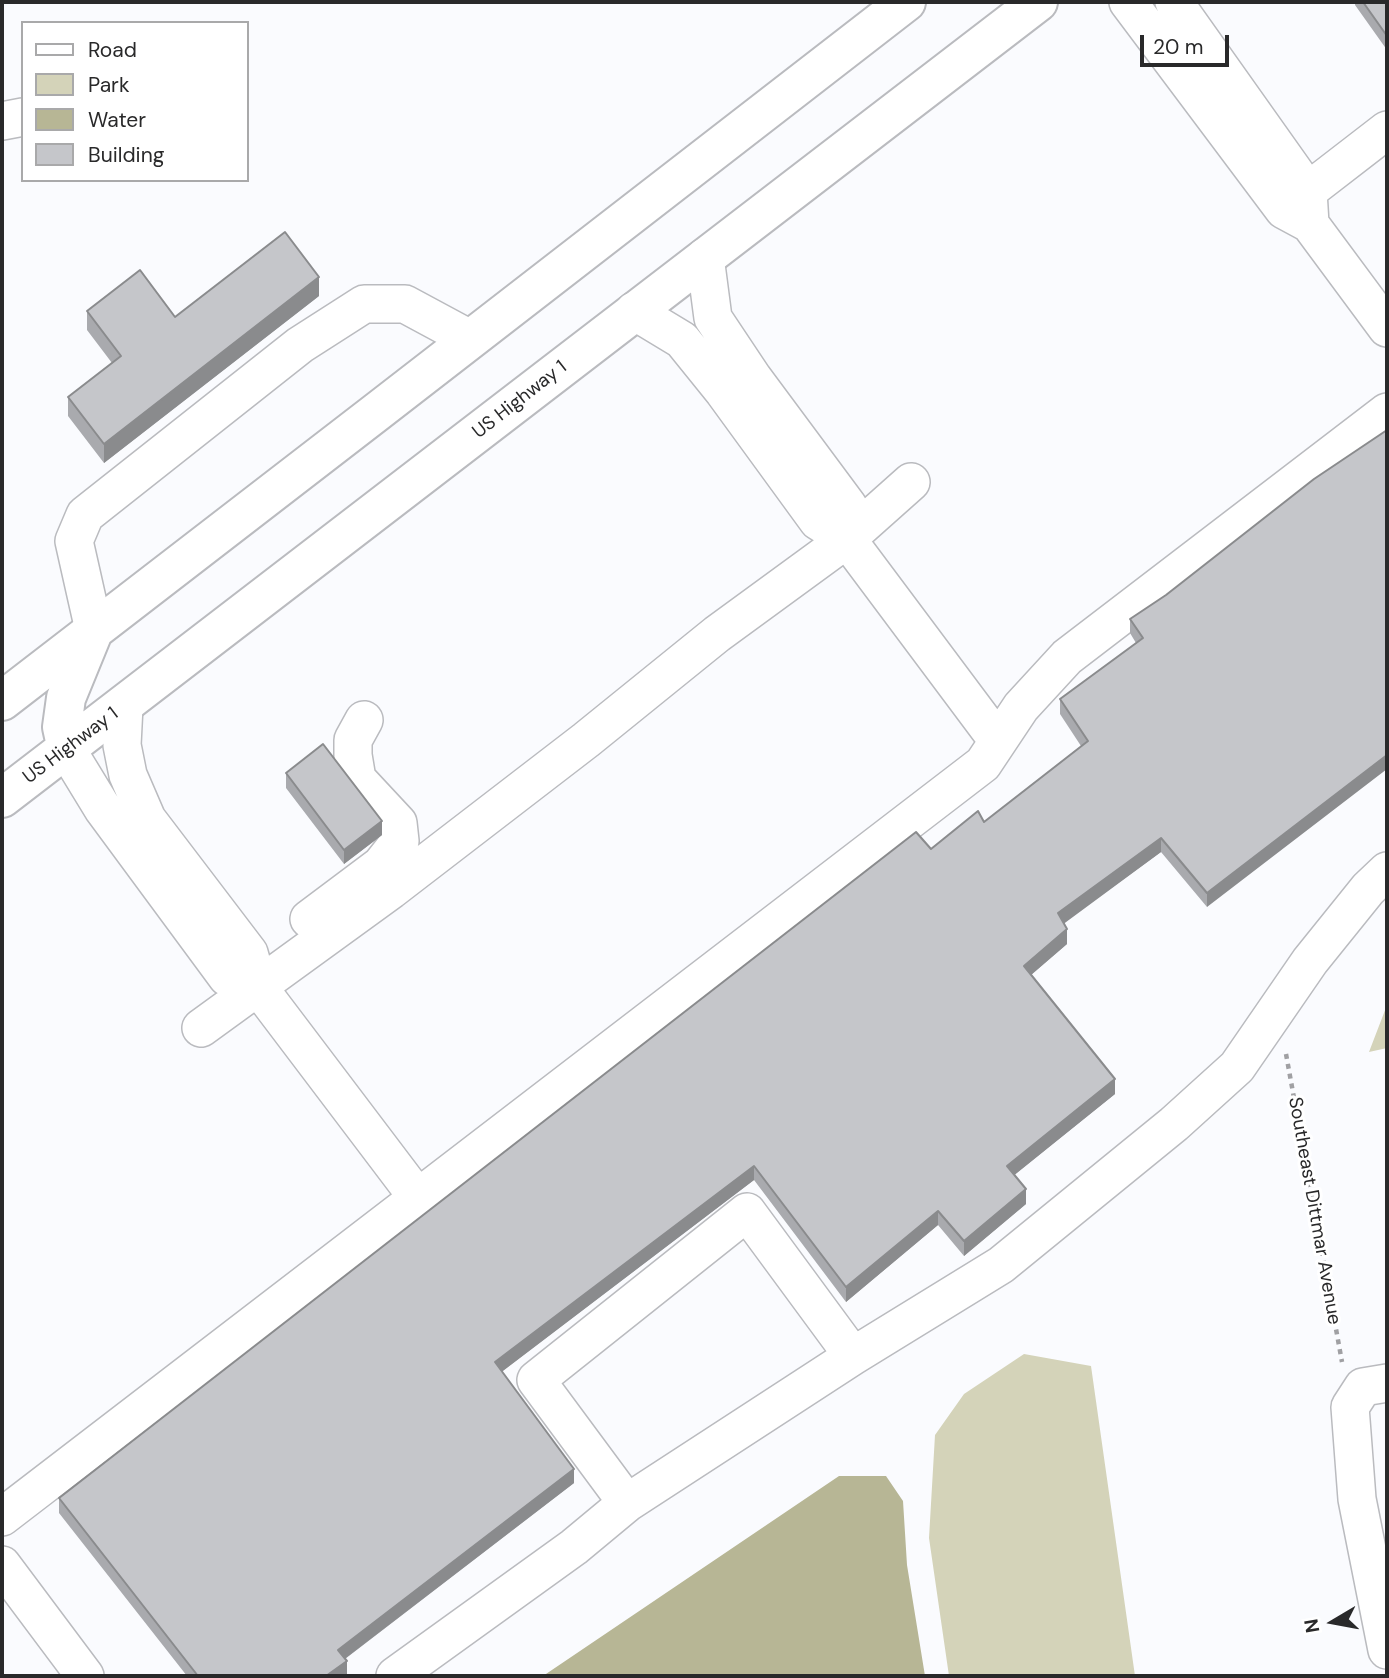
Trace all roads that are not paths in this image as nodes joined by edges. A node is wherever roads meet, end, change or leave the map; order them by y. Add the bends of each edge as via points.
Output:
1 (906, 2) edge
2 (1038, 2) edge
3 (1128, 2) edge
4 (1174, 2) edge
5 (21, 117) edge
6 (2, 121) edge
7 (1387, 130) edge
8 (1309, 208) junction
9 (705, 257) junction
10 (634, 311) junction
11 (1387, 328) edge
12 (470, 339) junction
13 (1387, 412) edge
14 (911, 482) dead end
15 (847, 539) junction
16 (94, 630) junction
17 (2, 701) edge
18 (124, 706) junction
19 (364, 720) dead end
20 (998, 741) junction
21 (67, 750) junction
22 (2, 798) edge
23 (1387, 871) edge
24 (309, 919) dead end
25 (259, 988) junction
26 (201, 1028) dead end
27 (418, 1198) junction
28 (853, 1356) junction
29 (1367, 1392) edge
30 (627, 1503) junction
31 (2, 1517) edge
32 (2, 1565) edge
33 (1387, 1650) edge
34 (85, 1676) edge
35 (395, 1676) edge

1 - 12 main road
2 - 9 main road, US Highway 1
3 - 8 street via 1284,210
4 - 8 street
5 - 6 street
7 - 8 street
8 - 11 street
9 - 10 main road, US Highway 1
9 - 15 street via 713,318 848,506
10 - 15 street via 682,340 818,522
10 - 18 main road, US Highway 1
12 - 16 main road
12 - 16 street via 405,304 364,304 300,345 85,515 74,541
13 - 20 street via 1067,657 1021,707
14 - 15 street
15 - 20 street
15 - 25 street
16 - 17 main road
16 - 21 main road via 66,698 62,727
18 - 21 main road, US Highway 1
18 - 25 street via 122,745 128,775 148,819 249,953
19 - 24 street via 353,740 357,779 398,824 400,841 381,864
20 - 27 street via 983,764
21 - 22 main road, US Highway 1
21 - 25 street via 103,809 228,977
23 - 28 street via 1310,961 1237,1067 1012,1256
25 - 26 street
25 - 27 street
27 - 31 street
28 - 30 street
28 - 30 street via 747,1212 536,1380
29 - 33 street via 1357,1499
30 - 35 street
32 - 34 street

